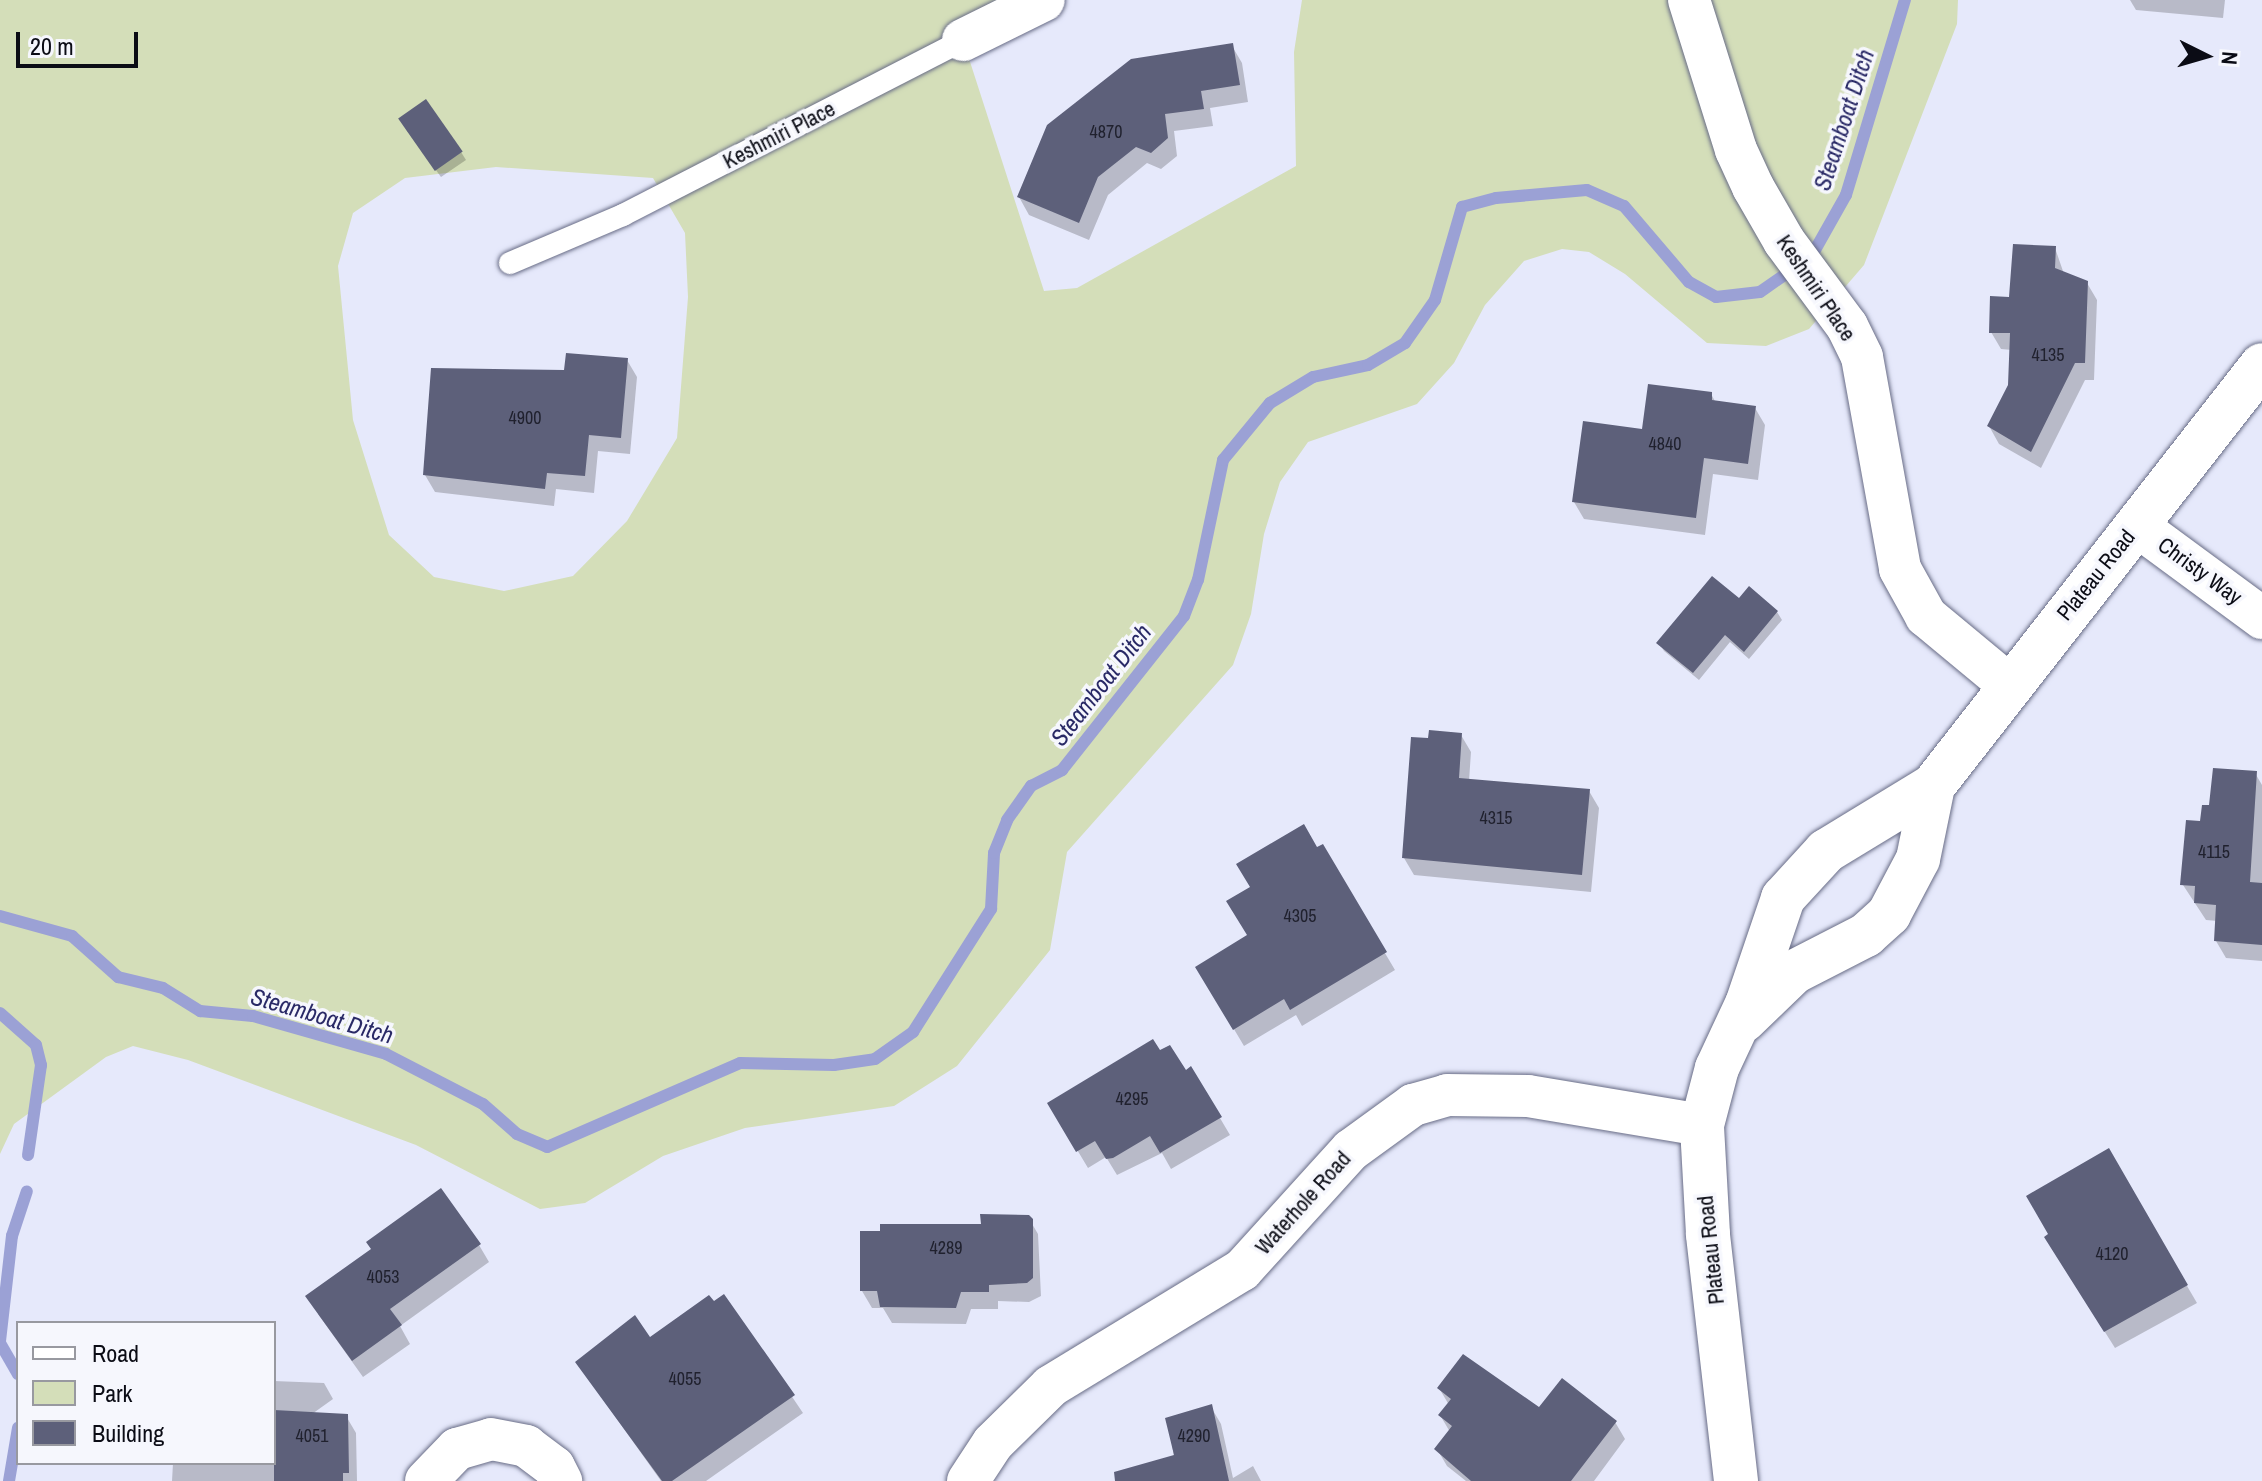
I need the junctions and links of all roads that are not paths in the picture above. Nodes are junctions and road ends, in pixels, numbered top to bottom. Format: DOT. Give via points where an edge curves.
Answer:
graph roads {
  1 [pos="1044,0"];
  2 [pos="1689,0"];
  3 [pos="963,40"];
  4 [pos="510,263"];
  5 [pos="2262,365"];
  6 [pos="2136,525"];
  7 [pos="2262,618"];
  8 [pos="2009,685"];
  9 [pos="1933,786"];
  10 [pos="1739,1026"];
  11 [pos="1702,1125"];
  12 [pos="426,1481"];
  13 [pos="561,1481"];
  14 [pos="968,1481"];
  15 [pos="1736,1481"];
  1 -- 3 [label="street, Keshmiri Place"];
  2 -- 8 [label="street, Keshmiri Place" via="1753,187 1784,241 1847,326 1862,357 1900,569 1934,624"];
  3 -- 4 [label="lane, Keshmiri Place" via="623,215"];
  5 -- 6 [label="street, Plateau Road"];
  6 -- 7 [label="street, Christy Way"];
  6 -- 8 [label="street, Plateau Road"];
  8 -- 9 [label="street, Plateau Road"];
  9 -- 10 [label="street, Plateau Road" via="1826,851 1796,881 1769,932"];
  9 -- 10 [label="street, Plateau Road" via="1918,859 1889,914 1866,935 1794,972"];
  10 -- 11 [label="street, Plateau Road" via="1717,1068"];
  11 -- 14 [label="street, Waterhole Road" via="1528,1096 1447,1095 1413,1105 1351,1150 1242,1270 1051,1386 993,1443"];
  11 -- 15 [label="street, Plateau Road" via="1708,1234"];
  12 -- 13 [label="street" via="457,1449 491,1439 526,1446 554,1467"];
}
